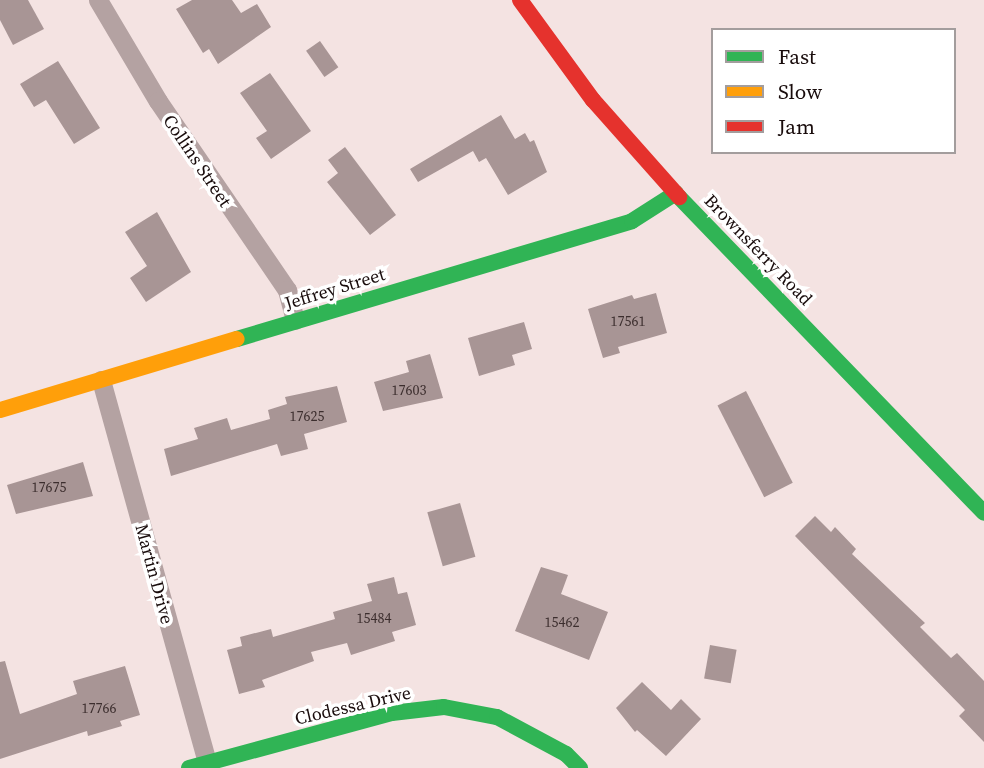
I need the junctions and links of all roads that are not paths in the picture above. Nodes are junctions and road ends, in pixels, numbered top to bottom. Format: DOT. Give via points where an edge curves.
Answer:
graph roads {
  1 [pos="98,0"];
  2 [pos="520,0"];
  3 [pos="676,193"];
  4 [pos="295,320"];
  5 [pos="101,380"];
  6 [pos="0,410"];
  7 [pos="984,513"];
  8 [pos="201,766"];
  9 [pos="580,768"];
  1 -- 4 [label="street, Collins Street" via="158,102 287,290"];
  2 -- 3 [label="street, Brownsferry Road" via="593,100"];
  3 -- 4 [label="street, Jeffrey Street" via="632,221"];
  3 -- 7 [label="street, Brownsferry Road"];
  4 -- 5 [label="street, Jeffrey Street"];
  5 -- 6 [label="street, Jeffrey Street"];
  5 -- 8 [label="street, Martin Drive"];
  8 -- 9 [label="street, Clodessa Drive" via="392,713 444,707 497,717 566,754"];
}
